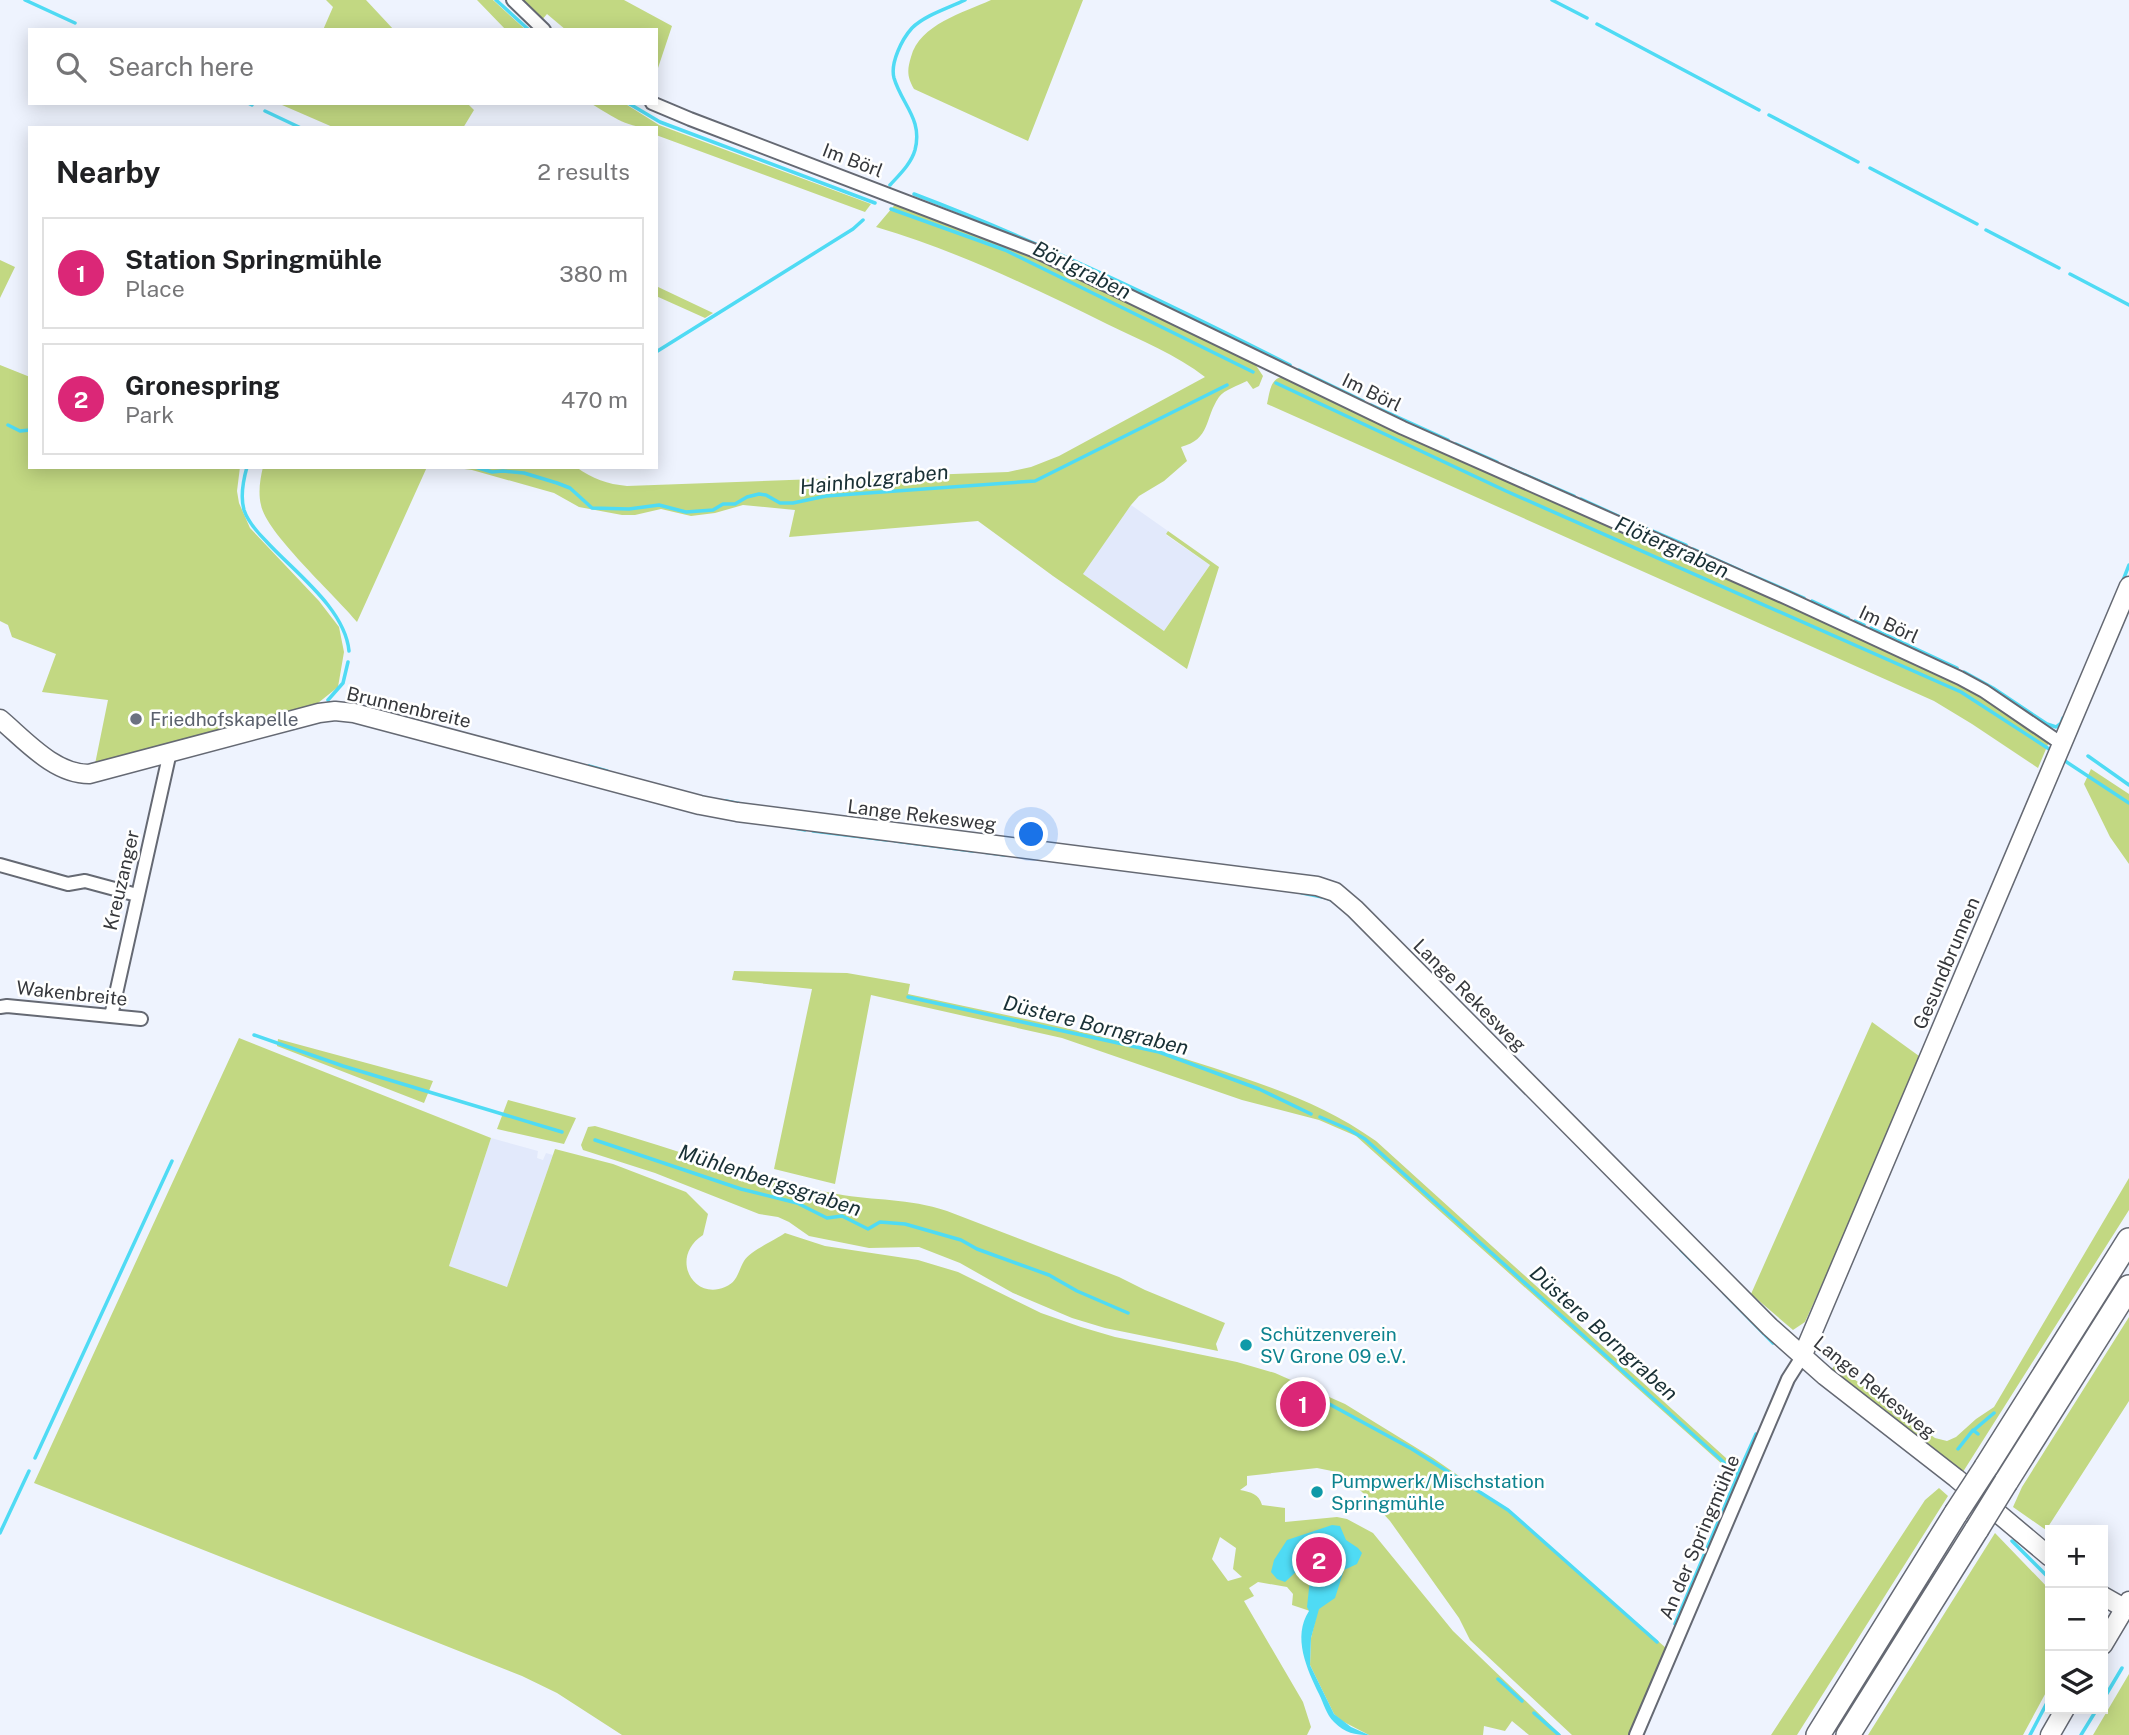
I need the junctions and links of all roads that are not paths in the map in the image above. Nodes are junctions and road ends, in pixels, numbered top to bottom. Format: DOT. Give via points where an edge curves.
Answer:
graph roads {
  1 [pos="513,0"];
  2 [pos="542,28"];
  3 [pos="656,105"];
  4 [pos="2129,586"];
  5 [pos="0,719"];
  6 [pos="2062,744"];
  7 [pos="170,752"];
  8 [pos="700,805"];
  9 [pos="0,866"];
  10 [pos="137,895"];
  11 [pos="0,1007"];
  12 [pos="111,1016"];
  13 [pos="141,1019"];
  14 [pos="2129,1240"];
  15 [pos="2129,1287"];
  16 [pos="1802,1357"];
  17 [pos="2045,1554"];
  18 [pos="2108,1598"];
  19 [pos="2127,1604"];
  20 [pos="2108,1636"];
  21 [pos="2062,1714"];
  22 [pos="1636,1735"];
  23 [pos="1818,1735"];
  24 [pos="1848,1735"];
  25 [pos="2050,1735"];
  1 -- 2 [label="street"];
  3 -- 6 [label="street, Im Börl" via="1038,253 1403,428 1960,678"];
  4 -- 6 [label="street, Gesundbrunnen"];
  5 -- 7 [label="street, Brunnenbreite" via="45,757 79,774"];
  6 -- 16 [label="street, Gesundbrunnen"];
  7 -- 8 [label="street, Brunnenbreite" via="319,713 345,712"];
  7 -- 10 [label="street, Kreuzanger"];
  8 -- 16 [label="street, Lange Rekesweg" via="1317,886 1335,892"];
  9 -- 10 [label="street" via="68,884 85,881"];
  10 -- 12 [label="street, Kreuzanger"];
  11 -- 12 [label="street, Wakenbreite"];
  12 -- 13 [label="street, Wakenbreite"];
  14 -- 23 [label="highway, bridge"];
  15 -- 24 [label="highway, bridge"];
  16 -- 17 [label="street, Lange Rekesweg"];
  16 -- 22 [label="street, An der Springmühle" via="1788,1379"];
  18 -- 19 [label="street"];
  19 -- 20 [label="street"];
  21 -- 25 [label="street"];
}
